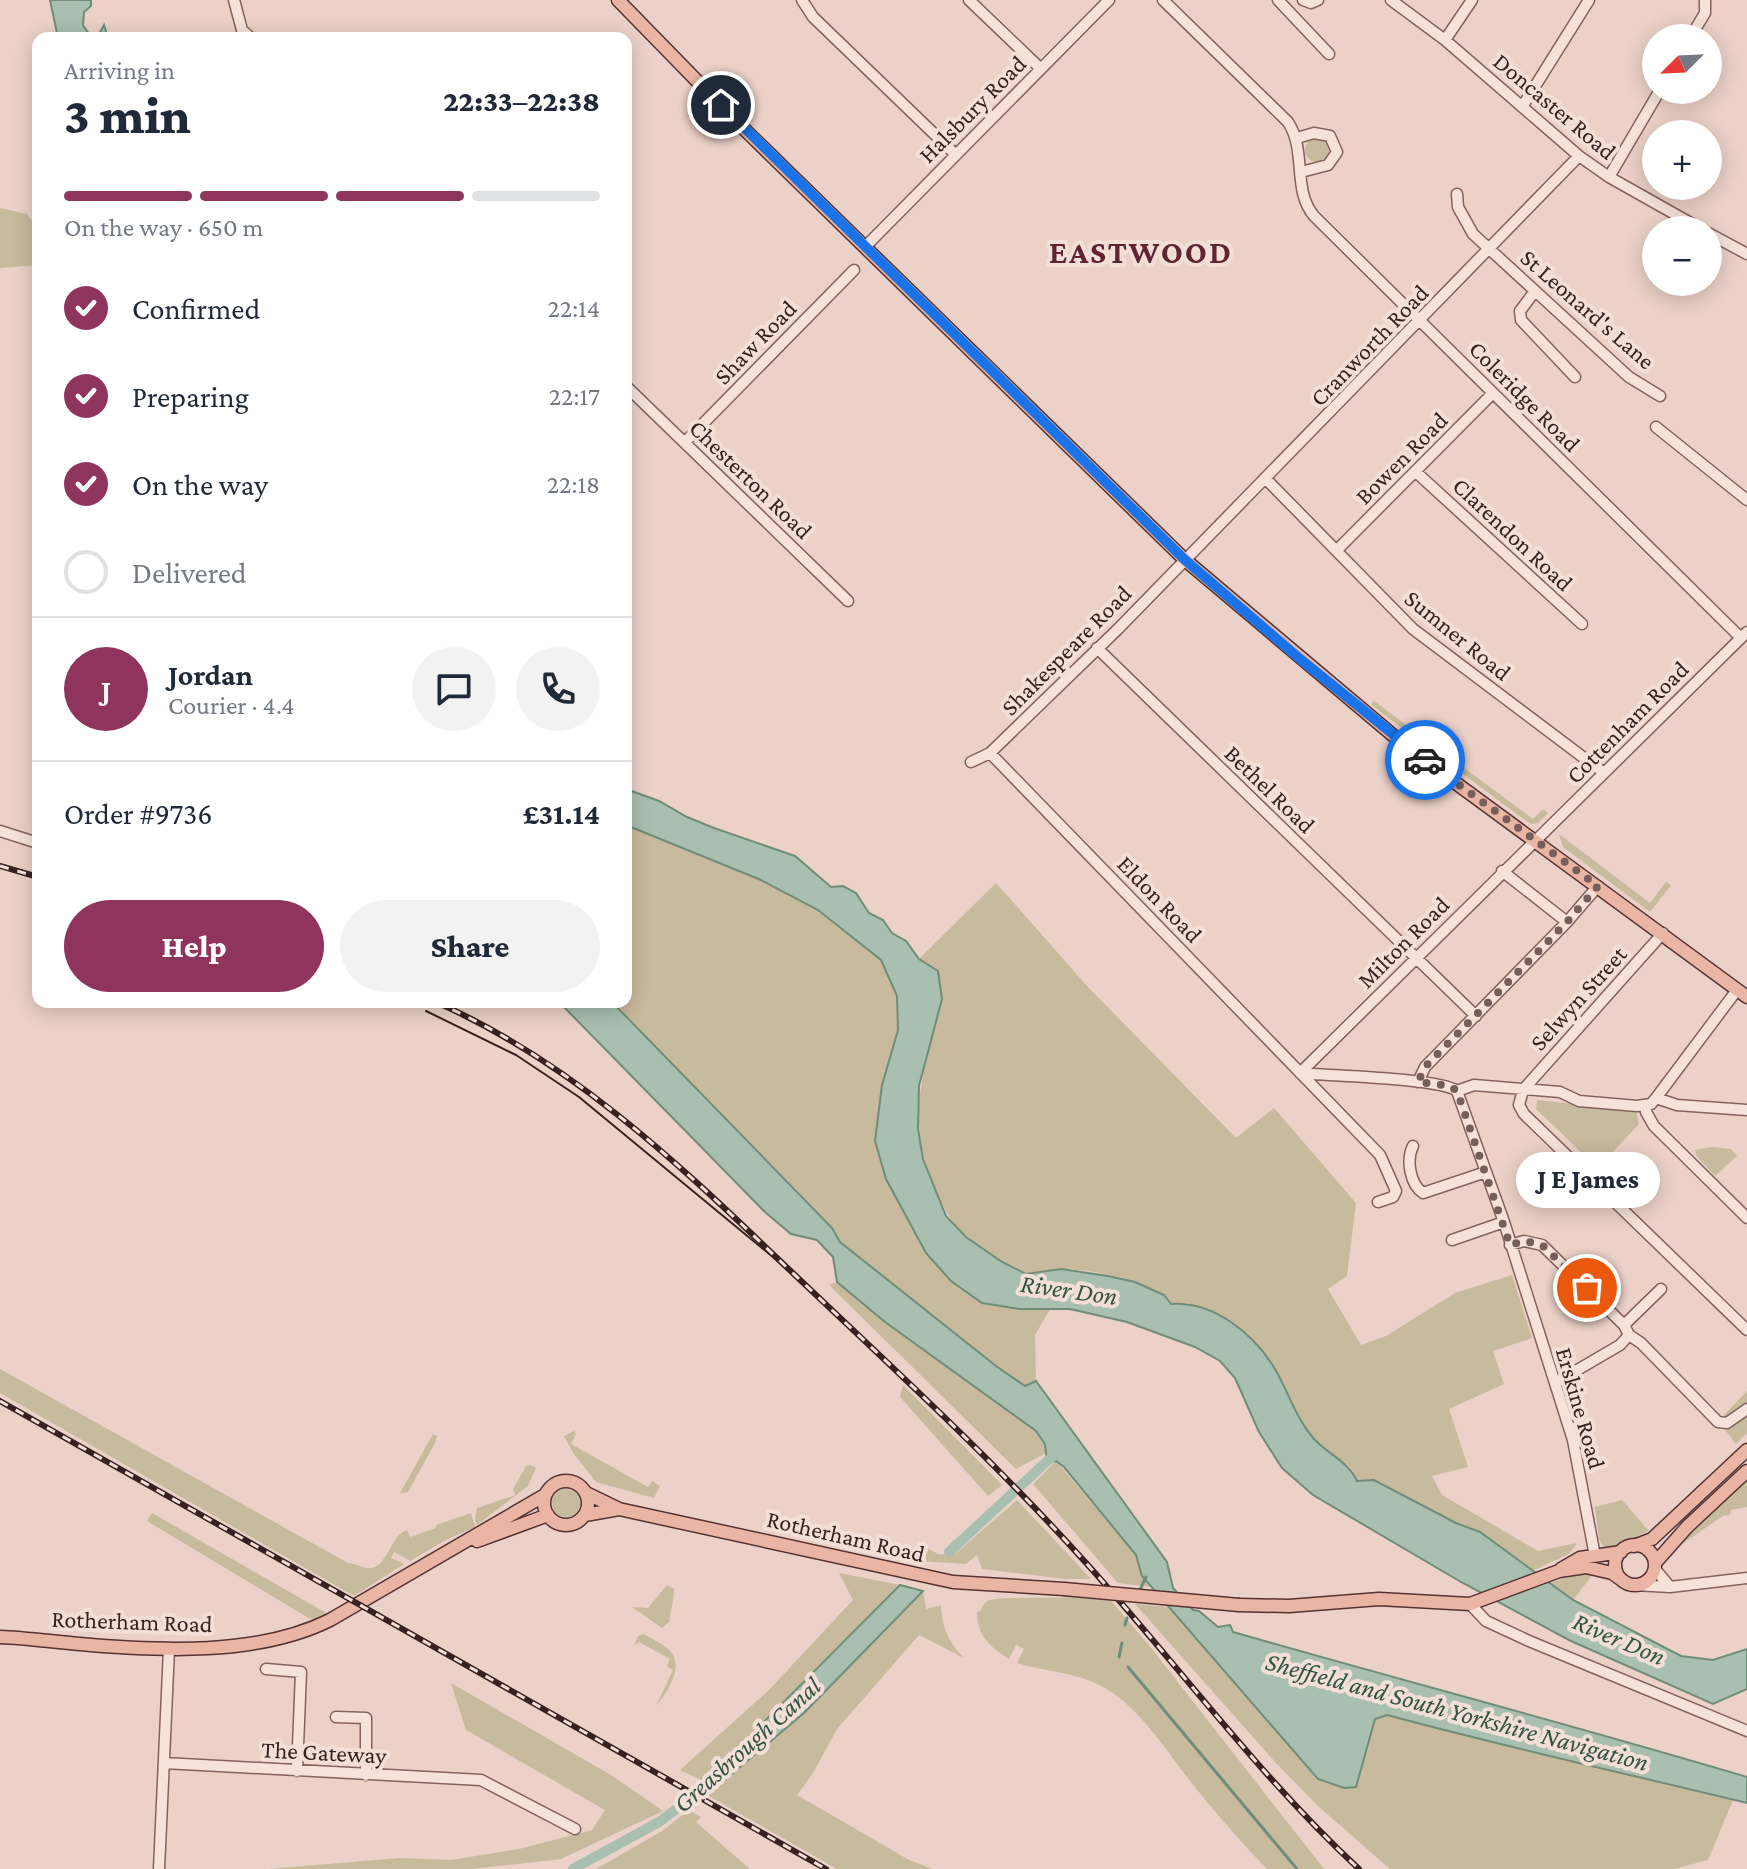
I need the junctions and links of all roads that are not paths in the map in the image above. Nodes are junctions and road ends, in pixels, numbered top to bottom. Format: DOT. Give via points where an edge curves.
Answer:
graph roads {
  1 [pos="234,0"];
  2 [pos="618,0"];
  3 [pos="802,0"];
  4 [pos="969,0"];
  5 [pos="1108,0"];
  6 [pos="1163,0"];
  7 [pos="1278,0"];
  8 [pos="1303,0"];
  9 [pos="1318,0"];
  10 [pos="1391,0"];
  11 [pos="1472,0"];
  12 [pos="1589,0"];
  13 [pos="1705,0"];
  14 [pos="1698,24"];
  15 [pos="244,32"];
  16 [pos="1445,40"];
  17 [pos="1329,54"];
  18 [pos="1040,68"];
  19 [pos="1652,104"];
  20 [pos="1522,107"];
  21 [pos="1297,138"];
  22 [pos="955,154"];
  23 [pos="1579,156"];
  24 [pos="1301,172"];
  25 [pos="1609,177"];
  26 [pos="1457,194"];
  27 [pos="1679,216"];
  28 [pos="1722,240"];
  29 [pos="865,247"];
  30 [pos="1490,249"];
  31 [pos="1747,254"];
  32 [pos="854,270"];
  33 [pos="1535,291"];
  34 [pos="1421,320"];
  35 [pos="1575,377"];
  36 [pos="632,392"];
  37 [pos="1493,393"];
  38 [pos="1660,396"];
  39 [pos="1656,427"];
  40 [pos="685,442"];
  41 [pos="1417,473"];
  42 [pos="1265,478"];
  43 [pos="1747,500"];
  44 [pos="1337,550"];
  45 [pos="1184,559"];
  46 [pos="848,601"];
  47 [pos="1582,624"];
  48 [pos="1744,635"];
  49 [pos="1097,648"];
  50 [pos="990,753"];
  51 [pos="971,762"];
  52 [pos="1604,773"];
  53 [pos="0,831"];
  54 [pos="32,841"];
  55 [pos="1534,841"];
  56 [pos="1502,871"];
  57 [pos="1598,886"];
  58 [pos="1567,922"];
  59 [pos="1663,933"];
  60 [pos="1416,957"];
  61 [pos="1742,993"];
  62 [pos="1476,1016"];
  63 [pos="1300,1073"];
  64 [pos="1418,1082"];
  65 [pos="1523,1090"];
  66 [pos="1457,1091"];
  67 [pos="1651,1102"];
  68 [pos="1747,1110"];
  69 [pos="1413,1146"];
  70 [pos="1486,1172"];
  71 [pos="1378,1202"];
  72 [pos="1747,1218"];
  73 [pos="1504,1222"];
  74 [pos="1452,1240"];
  75 [pos="1510,1245"];
  76 [pos="1661,1289"];
  77 [pos="1626,1330"];
  78 [pos="1747,1330"];
  79 [pos="1555,1383"];
  80 [pos="1743,1412"];
  81 [pos="1747,1450"];
  82 [pos="1747,1471"];
  83 [pos="586,1493"];
  84 [pos="545,1495"];
  85 [pos="619,1509"];
  86 [pos="548,1515"];
  87 [pos="585,1515"];
  88 [pos="1634,1546"];
  89 [pos="1621,1552"];
  90 [pos="1595,1556"];
  91 [pos="433,1558"];
  92 [pos="1655,1566"];
  93 [pos="1554,1573"];
  94 [pos="1747,1578"];
  95 [pos="1630,1584"];
  96 [pos="1670,1587"];
  97 [pos="1470,1604"];
  98 [pos="0,1637"];
  99 [pos="169,1649"];
  100 [pos="266,1669"];
  101 [pos="336,1717"];
  102 [pos="1747,1731"];
  103 [pos="164,1763"];
  104 [pos="297,1771"];
  105 [pos="366,1775"];
  106 [pos="575,1829"];
  107 [pos="159,1869"];
  1 -- 15 [label="street"];
  2 -- 29 [label="main road"];
  3 -- 22 [label="street" via="813,17"];
  4 -- 18 [label="street"];
  5 -- 18 [label="street, Halsbury Road"];
  6 -- 21 [label="street" via="1288,122"];
  7 -- 17 [label="street"];
  8 -- 9 [label="street"];
  10 -- 16 [label="street, Doncaster Road"];
  11 -- 16 [label="street"];
  12 -- 20 [label="street"];
  13 -- 14 [label="street"];
  16 -- 20 [label="street, Doncaster Road"];
  18 -- 22 [label="street, Halsbury Road"];
  19 -- 25 [label="street"];
  20 -- 23 [label="street, Doncaster Road"];
  21 -- 24 [label="street, Coleridge Road"];
  21 -- 24 [label="street" via="1323,134 1336,146 1328,165"];
  22 -- 29 [label="street, Halsbury Road"];
  23 -- 25 [label="street, Doncaster Road"];
  23 -- 30 [label="street, Cranworth Road"];
  24 -- 34 [label="street, Coleridge Road" via="1308,209"];
  25 -- 27 [label="street, Doncaster Road"];
  26 -- 30 [label="street, St Leonard's Lane" via="1469,229"];
  28 -- 31 [label="street, Doncaster Road"];
  29 -- 45 [label="main road"];
  30 -- 33 [label="street, St Leonard's Lane"];
  30 -- 34 [label="street, Cranworth Road"];
  32 -- 40 [label="street, Shaw Road"];
  33 -- 35 [label="street" via="1520,311 1521,320"];
  33 -- 38 [label="street, St Leonard's Lane" via="1629,377"];
  34 -- 37 [label="street, Coleridge Road"];
  34 -- 42 [label="street, Cranworth Road"];
  36 -- 40 [label="street, Chesterton Road"];
  37 -- 41 [label="street, Bowen Road"];
  37 -- 48 [label="street, Coleridge Road"];
  39 -- 43 [label="street"];
  40 -- 46 [label="street, Chesterton Road"];
  41 -- 44 [label="street, Bowen Road"];
  41 -- 47 [label="street, Clarendon Road"];
  42 -- 44 [label="street, Sumner Road"];
  42 -- 45 [label="street, Cranworth Road"];
  44 -- 52 [label="street, Sumner Road" via="1413,629"];
  45 -- 49 [label="street, Shakespeare Road"];
  45 -- 55 [label="main road" via="1408,748"];
  48 -- 52 [label="street, Cottenham Road"];
  49 -- 50 [label="street, Shakespeare Road"];
  49 -- 60 [label="street, Bethel Road"];
  50 -- 51 [label="street, Shakespeare Road"];
  50 -- 63 [label="street, Eldon Road"];
  52 -- 55 [label="street, Cottenham Road"];
  53 -- 54 [label="street"];
  55 -- 56 [label="street, Milton Road"];
  55 -- 57 [label="main road"];
  56 -- 58 [label="street"];
  56 -- 60 [label="street, Milton Road"];
  57 -- 58 [label="street"];
  57 -- 59 [label="main road"];
  58 -- 62 [label="street"];
  59 -- 61 [label="main road"];
  59 -- 65 [label="street, Selwyn Street"];
  60 -- 62 [label="street, Bethel Road"];
  60 -- 63 [label="street, Milton Road"];
  61 -- 67 [label="street"];
  62 -- 64 [label="street" via="1425,1067"];
  63 -- 64 [label="street"];
  63 -- 71 [label="street, Eldon Road" via="1384,1161 1396,1191"];
  64 -- 66 [label="street"];
  65 -- 66 [label="street" via="1474,1085"];
  65 -- 67 [label="street" via="1560,1092 1579,1101"];
  65 -- 78 [label="street" via="1518,1100 1524,1114"];
  66 -- 70 [label="street, Erskine Road"];
  67 -- 68 [label="street"];
  67 -- 72 [label="street" via="1649,1120"];
  69 -- 70 [label="street" via="1412,1177 1423,1193"];
  70 -- 73 [label="street, Erskine Road"];
  73 -- 74 [label="street"];
  73 -- 75 [label="street, Erskine Road"];
  75 -- 77 [label="street" via="1542,1245"];
  75 -- 79 [label="street, Erskine Road"];
  76 -- 77 [label="street"];
  77 -- 79 [label="street" via="1620,1345"];
  77 -- 80 [label="street" via="1718,1422 1727,1423"];
  79 -- 90 [label="street, Erskine Road" via="1576,1451"];
  81 -- 88 [label="main road" via="1652,1539"];
  82 -- 92 [label="main road" via="1687,1527"];
  83 -- 84 [label="main road, Rotherham Road" via="568,1480 553,1484"];
  83 -- 85 [label="main road, Rotherham Road"];
  83 -- 87 [label="main road"];
  84 -- 86 [label="main road"];
  84 -- 91 [label="main road, Rotherham Road"];
  85 -- 87 [label="main road, Rotherham Road"];
  85 -- 97 [label="main road, Rotherham Road, bridge" via="946,1580 1239,1605 1379,1599"];
  86 -- 87 [label="main road, Rotherham Road" via="568,1525"];
  86 -- 91 [label="main road, Rotherham Road"];
  88 -- 89 [label="main road"];
  88 -- 92 [label="main road" via="1648,1550"];
  89 -- 90 [label="main road"];
  89 -- 95 [label="main road" via="1616,1571"];
  90 -- 93 [label="main road" via="1565,1564"];
  91 -- 99 [label="main road, Rotherham Road" via="304,1632 242,1645"];
  92 -- 95 [label="main road" via="1650,1579"];
  92 -- 96 [label="street"];
  93 -- 95 [label="main road" via="1598,1568"];
  93 -- 97 [label="main road"];
  94 -- 96 [label="street"];
  95 -- 96 [label="street"];
  97 -- 102 [label="street" via="1486,1621 1529,1641"];
  98 -- 99 [label="main road, Rotherham Road"];
  99 -- 103 [label="street"];
  100 -- 104 [label="street" via="301,1672"];
  101 -- 105 [label="street" via="366,1718"];
  103 -- 104 [label="street, The Gateway"];
  103 -- 107 [label="street"];
  104 -- 105 [label="street, The Gateway"];
  105 -- 106 [label="street, The Gateway" via="481,1780"];
}
